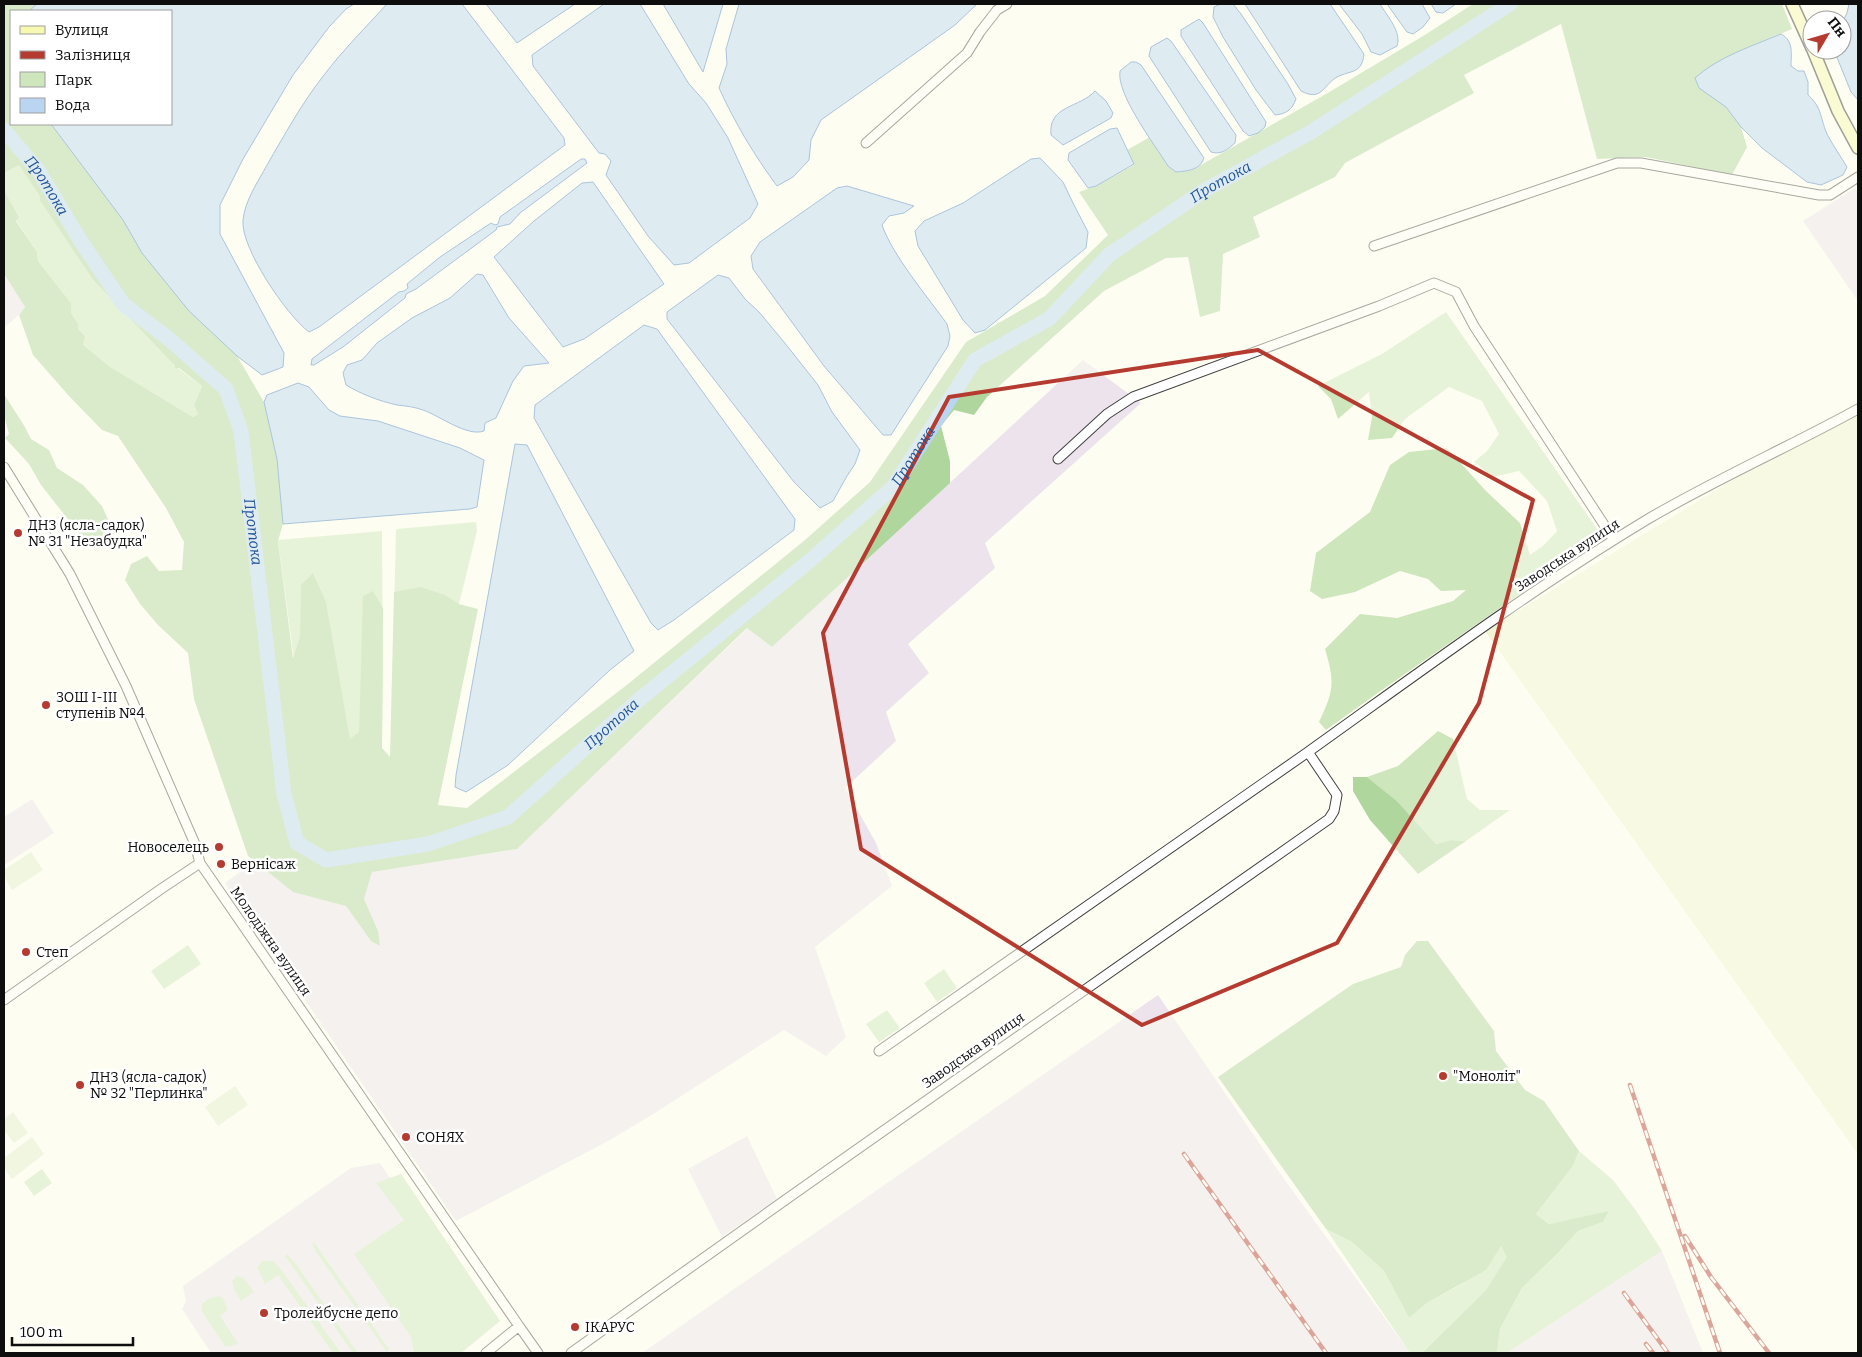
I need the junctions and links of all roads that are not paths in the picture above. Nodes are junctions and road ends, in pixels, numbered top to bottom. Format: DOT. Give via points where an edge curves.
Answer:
graph roads {
  1 [pos="1008,4"];
  2 [pos="1792,4"];
  3 [pos="1802,26"];
  4 [pos="1817,60"];
  5 [pos="866,144"];
  6 [pos="1858,148"];
  7 [pos="1858,177"];
  8 [pos="1374,246"];
  9 [pos="1858,409"];
  10 [pos="1058,459"];
  11 [pos="4,467"];
  12 [pos="1614,540"];
  13 [pos="1308,752"];
  14 [pos="200,863"];
  15 [pos="4,1000"];
  16 [pos="879,1051"];
  17 [pos="519,1326"];
  18 [pos="486,1353"];
  19 [pos="538,1353"];
  20 [pos="571,1353"];
  1 -- 5 [label="street" via="998,10 967,53"];
  2 -- 3 [label="street"];
  4 -- 6 [label="street"];
  7 -- 8 [label="street" via="1830,195 1819,195 1641,164 1617,163"];
  9 -- 12 [label="street, Заводська вулиця" via="1716,482"];
  10 -- 12 [label="street" via="1107,414 1133,397 1434,284 1456,292 1474,326"];
  11 -- 14 [label="street, Молодіжна вулиця" via="70,574 126,686 195,844"];
  12 -- 13 [label="street, Заводська вулиця" via="1512,607"];
  13 -- 16 [label="street, Заводська вулиця"];
  13 -- 20 [label="street, Заводська вулиця" via="1337,795 1329,819 964,1073"];
  14 -- 15 [label="street"];
  14 -- 17 [label="street, Молодіжна вулиця"];
  17 -- 18 [label="street"];
  17 -- 19 [label="street"];
}
